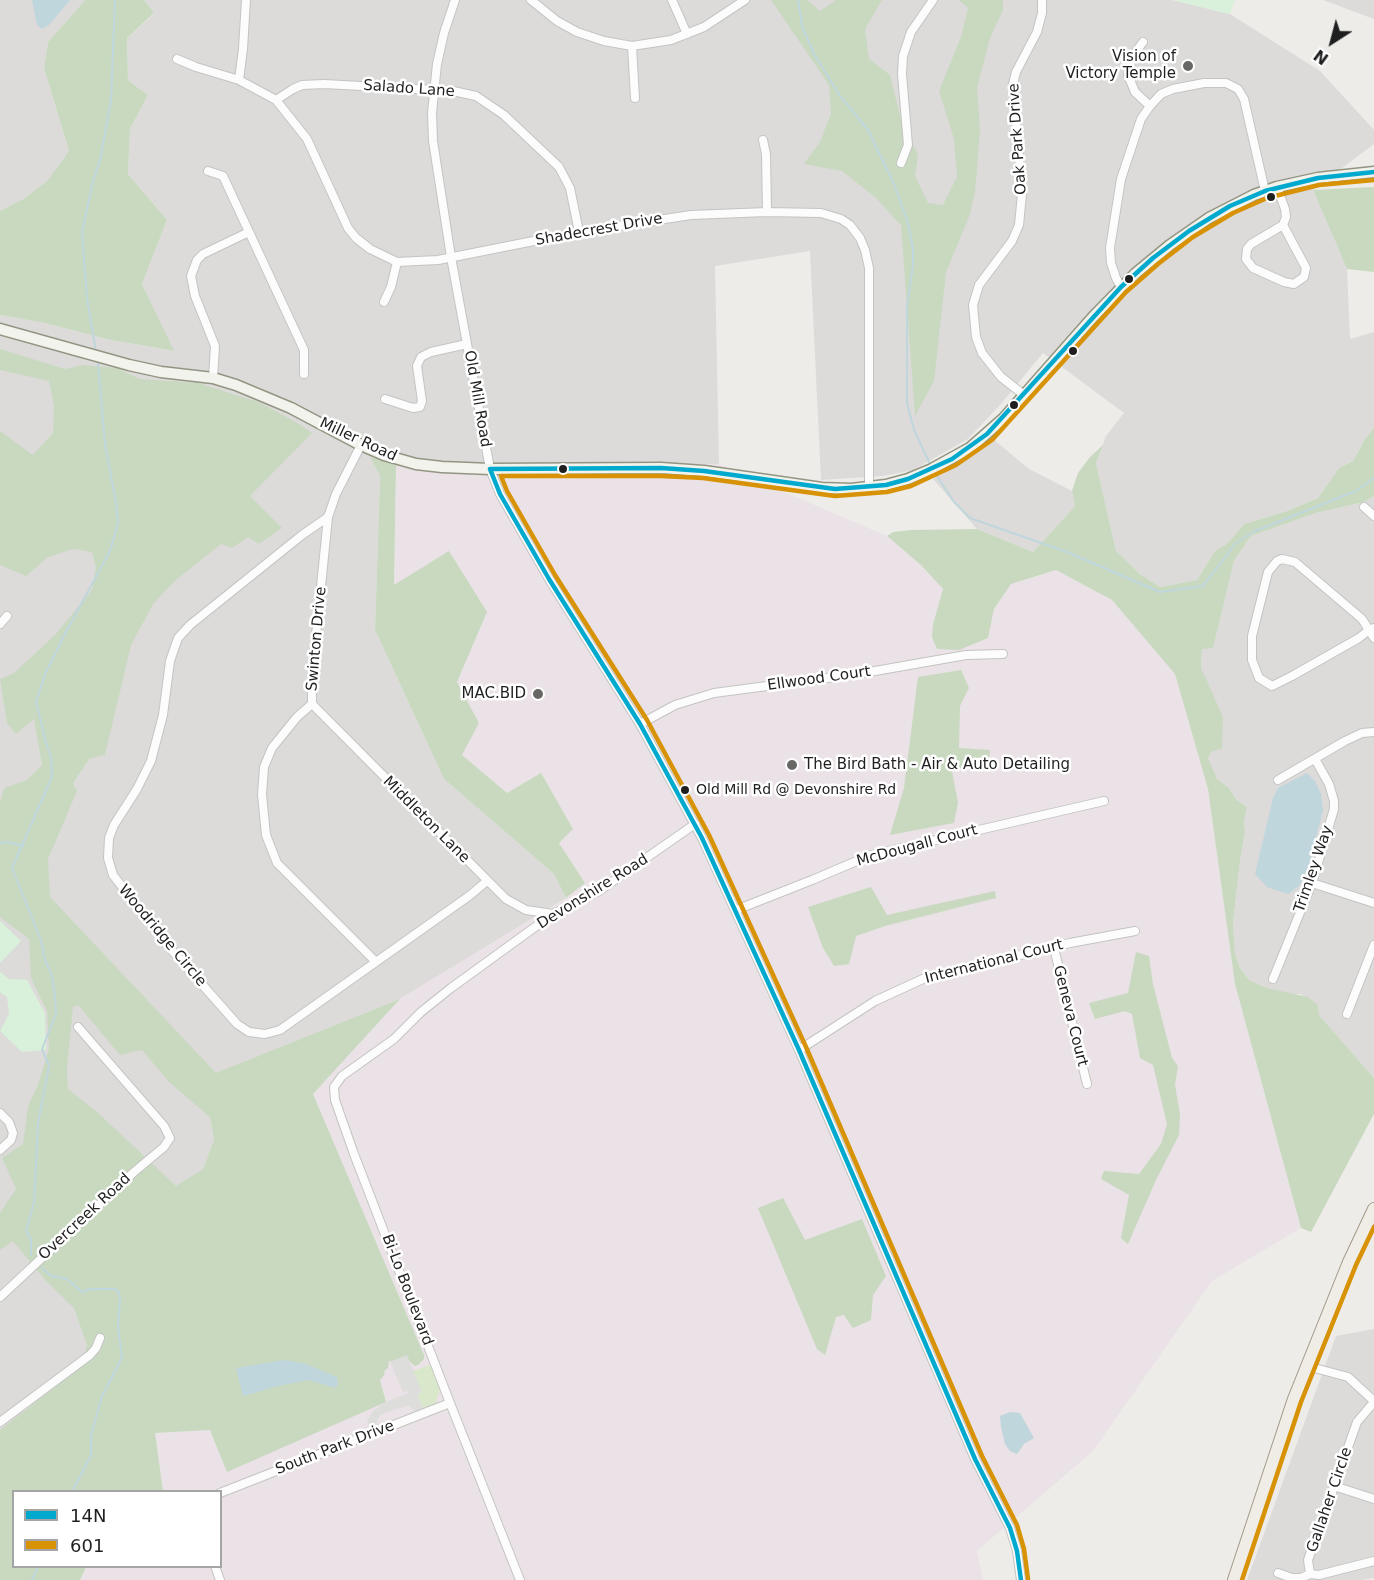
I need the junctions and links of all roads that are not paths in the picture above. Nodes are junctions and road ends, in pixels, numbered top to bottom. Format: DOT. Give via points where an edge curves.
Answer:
graph roads {
  1 [pos="246,0"];
  2 [pos="455,0"];
  3 [pos="531,0"];
  4 [pos="672,0"];
  5 [pos="745,0"];
  6 [pos="933,0"];
  7 [pos="1042,0"];
  8 [pos="687,34"];
  9 [pos="1143,42"];
  10 [pos="632,46"];
  11 [pos="177,59"];
  12 [pos="239,80"];
  13 [pos="434,90"];
  14 [pos="635,98"];
  15 [pos="276,100"];
  16 [pos="1150,106"];
  17 [pos="763,140"];
  18 [pos="901,163"];
  19 [pos="208,171"];
  20 [pos="1374,172"];
  21 [pos="1278,187"];
  22 [pos="1264,191"];
  23 [pos="767,212"];
  24 [pos="1283,225"];
  25 [pos="249,232"];
  26 [pos="579,232"];
  27 [pos="451,257"];
  28 [pos="397,262"];
  29 [pos="1121,287"];
  30 [pos="384,302"];
  31 [pos="0,329"];
  32 [pos="467,344"];
  33 [pos="304,374"];
  34 [pos="213,378"];
  35 [pos="1024,395"];
  36 [pos="385,399"];
  37 [pos="361,445"];
  38 [pos="490,469"];
  39 [pos="869,486"];
  40 [pos="1364,507"];
  41 [pos="1374,516"];
  42 [pos="328,517"];
  43 [pos="7,616"];
  44 [pos="1374,619"];
  45 [pos="0,624"];
  46 [pos="1372,629"];
  47 [pos="1374,638"];
  48 [pos="1003,654"];
  49 [pos="312,704"];
  50 [pos="640,724"];
  51 [pos="1374,732"];
  52 [pos="1315,759"];
  53 [pos="1278,780"];
  54 [pos="1104,801"];
  55 [pos="695,824"];
  56 [pos="487,881"];
  57 [pos="1312,883"];
  58 [pos="1374,903"];
  59 [pos="736,910"];
  60 [pos="553,914"];
  61 [pos="1136,931"];
  62 [pos="1374,945"];
  63 [pos="1054,948"];
  64 [pos="375,961"];
  65 [pos="1273,980"];
  66 [pos="1347,1014"];
  67 [pos="407,1026"];
  68 [pos="78,1027"];
  69 [pos="799,1050"];
  70 [pos="1087,1084"];
  71 [pos="0,1113"];
  72 [pos="0,1150"];
  73 [pos="1374,1209"];
  74 [pos="0,1297"];
  75 [pos="100,1338"];
  76 [pos="1307,1366"];
  77 [pos="1374,1402"];
  78 [pos="450,1403"];
  79 [pos="0,1422"];
  80 [pos="1334,1486"];
  81 [pos="222,1492"];
  82 [pos="1374,1499"];
  83 [pos="1374,1562"];
  84 [pos="1278,1574"];
  85 [pos="1310,1574"];
  86 [pos="520,1580"];
  87 [pos="1021,1580"];
  88 [pos="1234,1580"];
  1 -- 12 [label="street"];
  2 -- 13 [label="street, Old Mill Road" via="444,33"];
  3 -- 10 [label="street" via="576,32"];
  4 -- 8 [label="street"];
  5 -- 8 [label="street"];
  6 -- 18 [label="street" via="911,32 903,56 908,145"];
  7 -- 35 [label="street, Oak Park Drive" via="1037,32 1013,84 1022,194 1019,225 980,285 973,305 982,353 1001,377"];
  8 -- 10 [label="street"];
  9 -- 16 [label="street" via="1132,57 1128,75 1135,92"];
  10 -- 14 [label="street"];
  11 -- 12 [label="street, Shadecrest Drive"];
  12 -- 15 [label="street, Shadecrest Drive"];
  13 -- 15 [label="street, Salado Lane" via="309,84"];
  13 -- 26 [label="street, Salado Lane" via="460,92 484,100 551,159 568,183"];
  13 -- 27 [label="street, Old Mill Road" via="433,141"];
  15 -- 28 [label="street, Shadecrest Drive" via="307,139 348,228 369,249"];
  16 -- 22 [label="street" via="1173,89 1214,82 1234,87 1244,99"];
  16 -- 29 [label="street" via="1131,146 1111,232 1111,263"];
  17 -- 23 [label="street"];
  19 -- 25 [label="street" via="223,176"];
  20 -- 21 [label="street, Miller Road"];
  21 -- 22 [label="street, Miller Road"];
  21 -- 24 [label="street" via="1285,209"];
  22 -- 29 [label="street, Miller Road" via="1189,231"];
  23 -- 26 [label="street, Shadecrest Drive" via="691,215"];
  23 -- 39 [label="street, Shadecrest Drive" via="836,217 853,229 865,250 870,276"];
  24 -- 24 [label="street" via="1251,244 1246,259 1253,268 1294,284 1302,279 1306,268"];
  25 -- 33 [label="street" via="304,350"];
  25 -- 34 [label="street" via="203,254 191,276 215,346"];
  26 -- 27 [label="street, Shadecrest Drive"];
  27 -- 28 [label="street, Shadecrest Drive"];
  27 -- 32 [label="street, Old Mill Road"];
  28 -- 30 [label="street"];
  29 -- 35 [label="street, Miller Road"];
  31 -- 34 [label="street, Miller Road" via="161,372"];
  32 -- 36 [label="street" via="421,357 417,366 420,407"];
  32 -- 38 [label="street, Old Mill Road"];
  34 -- 37 [label="street, Miller Road" via="256,392"];
  35 -- 39 [label="street, Miller Road" via="987,434 952,459 908,479"];
  37 -- 38 [label="street, Miller Road" via="416,464"];
  37 -- 42 [label="street, Swinton Drive"];
  38 -- 39 [label="street, Miller Road" via="645,467 822,488"];
  38 -- 50 [label="street, Old Mill Road" via="500,494 549,579"];
  40 -- 41 [label="street"];
  42 -- 49 [label="street, Swinton Drive"];
  42 -- 64 [label="street, Woodridge Circle" via="178,638 170,661 156,744 144,777 112,830 108,858 118,883 169,947 237,1024 249,1032 265,1034 280,1030"];
  43 -- 45 [label="street"];
  44 -- 46 [label="street"];
  46 -- 46 [label="street" via="1295,562 1282,559 1268,572 1252,636 1252,660 1259,678 1272,686"];
  46 -- 47 [label="street"];
  48 -- 50 [label="street, Ellwood Court" via="966,655 847,676 714,693 675,705"];
  49 -- 56 [label="street, Middleton Lane"];
  49 -- 64 [label="street, Swinton Drive" via="280,736 267,760 262,795 266,835 283,871"];
  50 -- 55 [label="street, Old Mill Road"];
  51 -- 52 [label="street" via="1362,733"];
  52 -- 53 [label="street"];
  52 -- 57 [label="street, Trimley Way" via="1329,784 1334,809"];
  54 -- 59 [label="street, McDougall Court" via="871,855"];
  55 -- 59 [label="street, Old Mill Road"];
  55 -- 60 [label="street, Devonshire Road" via="605,886"];
  56 -- 60 [label="street, Middleton Lane" via="518,907"];
  56 -- 64 [label="street, Woodridge Circle"];
  57 -- 58 [label="street"];
  57 -- 65 [label="street, Trimley Way"];
  59 -- 69 [label="street, Old Mill Road"];
  60 -- 67 [label="street, Devonshire Road" via="430,1004"];
  61 -- 63 [label="street, International Court"];
  62 -- 66 [label="street"];
  63 -- 69 [label="street, International Court" via="909,984 855,1012"];
  63 -- 70 [label="street, Geneva Court"];
  67 -- 78 [label="street, Bi-Lo Boulevard" via="342,1076 334,1095"];
  68 -- 74 [label="street, Overcreek Road" via="164,1126 170,1138"];
  69 -- 87 [label="street, Old Mill Road" via="964,1433 1010,1528"];
  71 -- 72 [label="street" via="14,1132"];
  73 -- 76 [label="main road"];
  75 -- 79 [label="street" via="90,1354"];
  76 -- 77 [label="street" via="1348,1377"];
  76 -- 88 [label="main road"];
  77 -- 80 [label="street, Gallaher Circle" via="1358,1422"];
  78 -- 81 [label="street, South Park Drive"];
  78 -- 86 [label="street, Bi-Lo Boulevard"];
  80 -- 82 [label="street"];
  80 -- 85 [label="street, Gallaher Circle" via="1308,1560"];
  83 -- 85 [label="street, Gallaher Circle"];
  84 -- 85 [label="street" via="1301,1578"];
}
